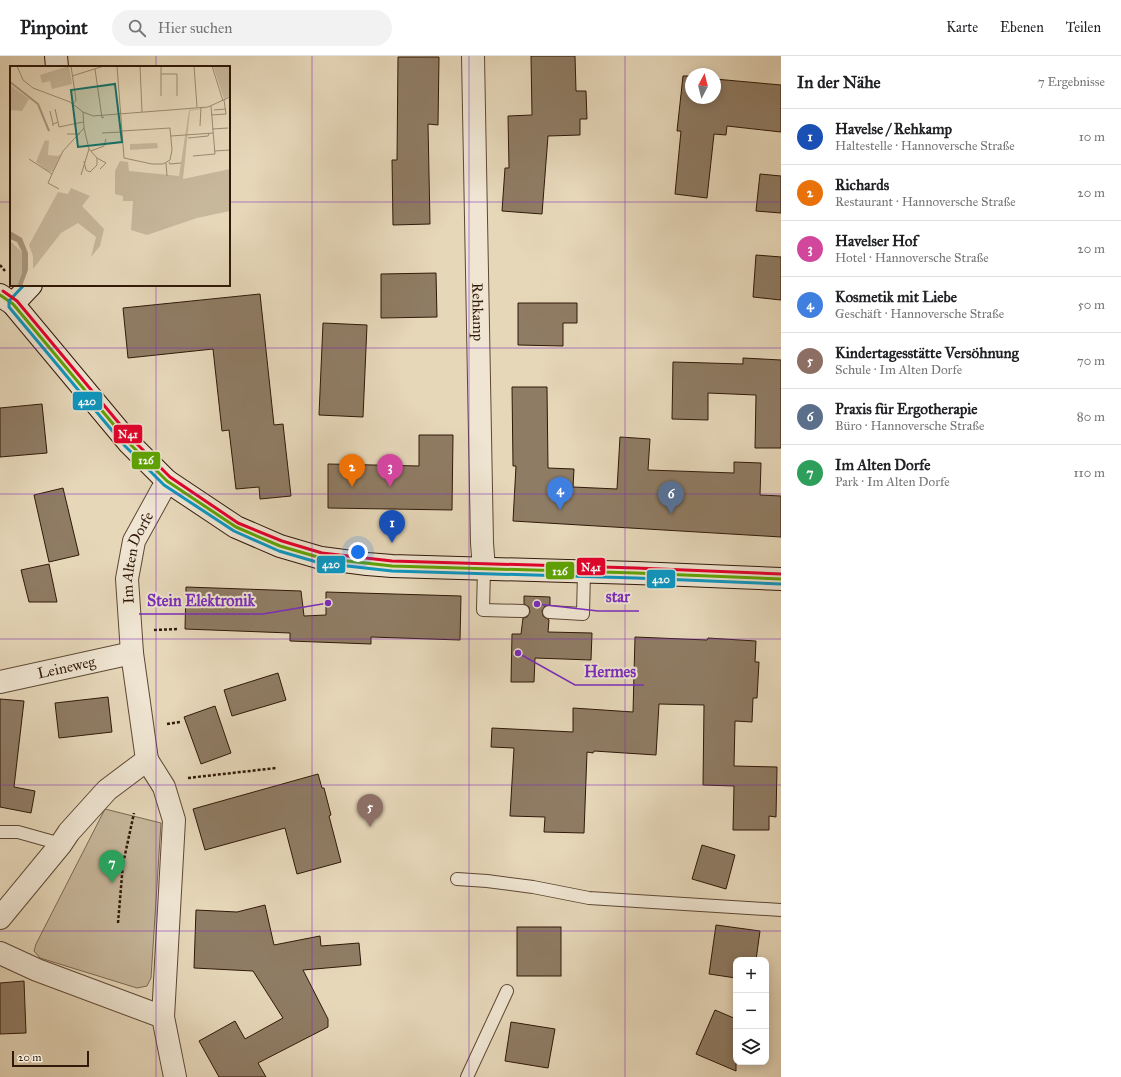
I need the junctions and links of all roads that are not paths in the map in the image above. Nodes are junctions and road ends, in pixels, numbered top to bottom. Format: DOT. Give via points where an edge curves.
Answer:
graph roads {
  1 [pos="56,56"];
  2 [pos="473,56"];
  3 [pos="57,66"];
  4 [pos="29,286"];
  5 [pos="6,300"];
  6 [pos="167,481"];
  7 [pos="484,569"];
  8 [pos="584,572"];
  9 [pos="781,579"];
  10 [pos="523,611"];
  11 [pos="549,612"];
  12 [pos="132,653"];
  13 [pos="0,682"];
  14 [pos="147,760"];
  15 [pos="0,832"];
  16 [pos="61,844"];
  17 [pos="457,879"];
  18 [pos="781,910"];
  19 [pos="0,918"];
  20 [pos="0,953"];
  21 [pos="507,991"];
  22 [pos="163,1017"];
  23 [pos="175,1077"];
  24 [pos="467,1077"];
  1 -- 3 [label="street"];
  2 -- 7 [label="street, Rehkamp"];
  4 -- 5 [label="street"];
  5 -- 6 [label="street" via="129,443"];
  6 -- 7 [label="street" via="236,527 280,546 321,558 385,566"];
  6 -- 12 [label="street, Im Alten Dorfe" via="134,541 132,550 127,579"];
  7 -- 8 [label="street"];
  7 -- 10 [label="lane" via="483,610"];
  8 -- 9 [label="street"];
  8 -- 11 [label="lane" via="582,614"];
  12 -- 13 [label="street, Leineweg"];
  12 -- 14 [label="street, Im Alten Dorfe"];
  14 -- 16 [label="street" via="107,790"];
  14 -- 22 [label="street, Im Alten Dorfe" via="164,788 174,820"];
  15 -- 16 [label="lane" via="18,832"];
  16 -- 19 [label="street"];
  17 -- 18 [label="lane" via="533,887 589,898"];
  20 -- 22 [label="street" via="37,970"];
  21 -- 24 [label="lane"];
  22 -- 23 [label="street, Im Alten Dorfe"];
}
